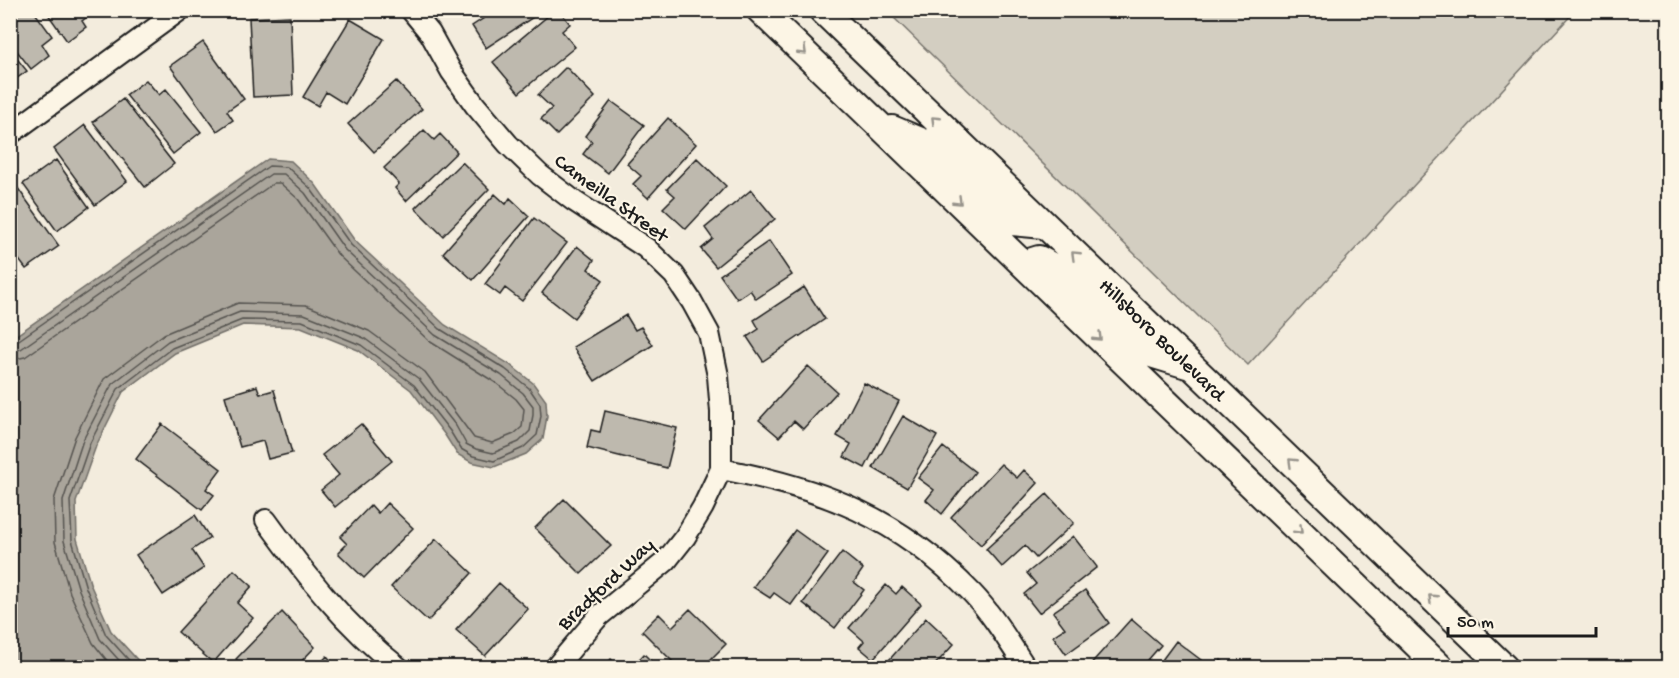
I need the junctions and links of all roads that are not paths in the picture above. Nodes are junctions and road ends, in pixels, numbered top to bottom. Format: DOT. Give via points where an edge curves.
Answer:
graph roads {
  1 [pos="180,10"];
  2 [pos="411,10"];
  3 [pos="760,10"];
  4 [pos="822,10"];
  5 [pos="878,123"];
  6 [pos="10,134"];
  7 [pos="1044,225"];
  8 [pos="1023,264"];
  9 [pos="1193,367"];
  10 [pos="722,469"];
  11 [pos="266,520"];
  12 [pos="399,668"];
  13 [pos="555,668"];
  14 [pos="1026,668"];
  15 [pos="1441,668"];
  16 [pos="1505,668"];
  1 -- 6 [label="street"];
  2 -- 10 [label="street, Cameilla Street" via="475,105 508,144 540,175 646,248 674,275 709,333 722,412"];
  3 -- 5 [label="street, Hillsboro Boulevard, one-way"];
  7 -- 4 [label="street, Hillsboro Boulevard, one-way"];
  5 -- 7 [label="street" via="930,145 1012,222"];
  5 -- 8 [label="street, Hillsboro Boulevard, one-way"];
  9 -- 7 [label="street, Hillsboro Boulevard, one-way"];
  8 -- 9 [label="street" via="1038,259 1066,274 1148,353"];
  8 -- 15 [label="street, Hillsboro Boulevard, one-way"];
  16 -- 9 [label="street, Hillsboro Boulevard, one-way"];
  10 -- 13 [label="street, Bradford Way" via="685,537 666,561 600,616"];
  10 -- 14 [label="street" via="767,477 822,494 901,534 939,562 973,595"];
  11 -- 12 [label="street" via="341,617"];
}
